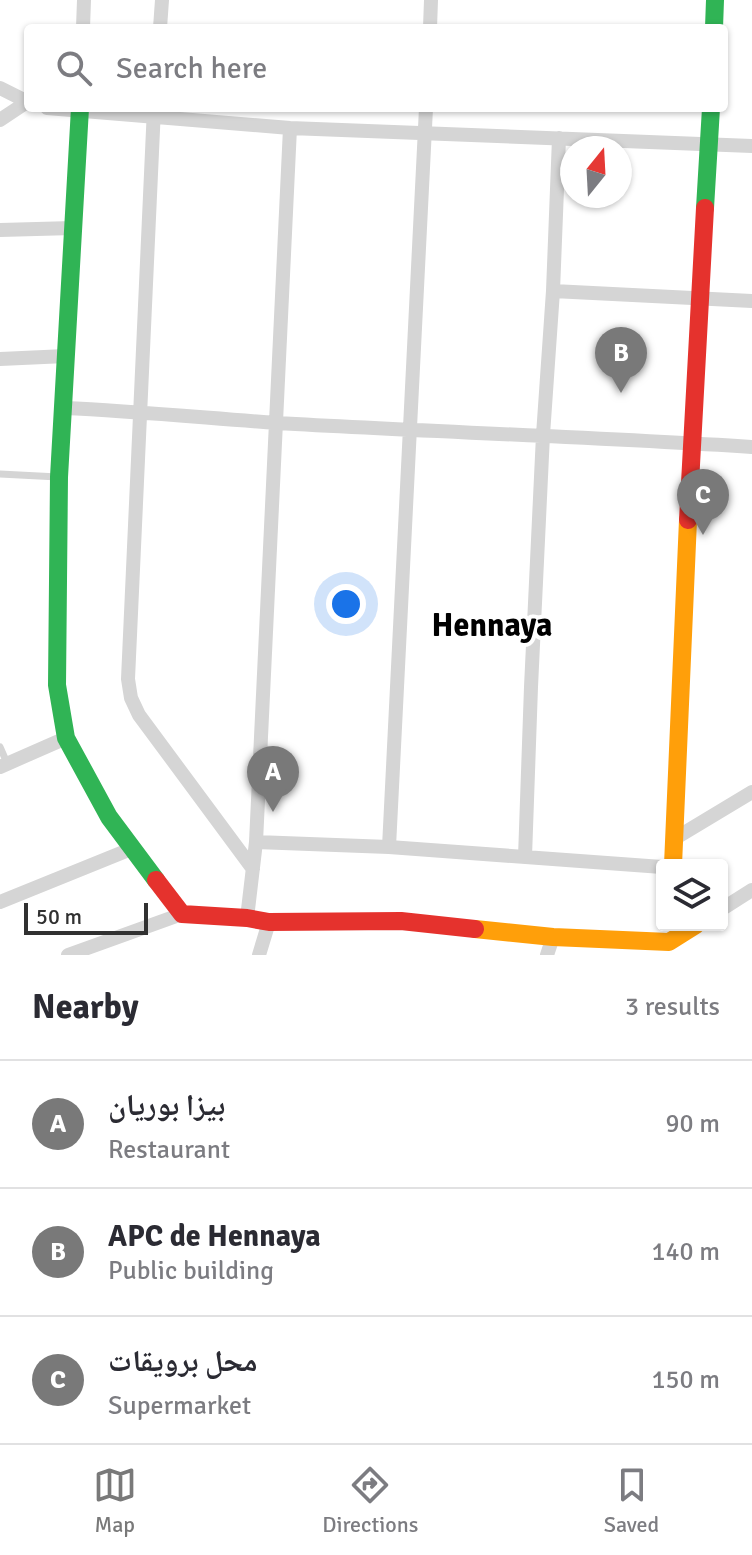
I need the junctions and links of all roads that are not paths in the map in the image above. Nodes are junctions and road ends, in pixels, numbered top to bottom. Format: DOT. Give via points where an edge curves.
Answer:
graph roads {
  1 [pos="84,0"];
  2 [pos="162,0"];
  3 [pos="431,0"];
  4 [pos="715,0"];
  5 [pos="83,24"];
  6 [pos="160,24"];
  7 [pos="430,24"];
  8 [pos="714,24"];
  9 [pos="0,88"];
  10 [pos="24,100"];
  11 [pos="24,105"];
  12 [pos="80,112"];
  13 [pos="154,112"];
  14 [pos="426,112"];
  15 [pos="711,112"];
  16 [pos="0,120"];
  17 [pos="290,128"];
  18 [pos="424,133"];
  19 [pos="559,138"];
  20 [pos="709,144"];
  21 [pos="752,146"];
  22 [pos="73,228"];
  23 [pos="0,230"];
  24 [pos="553,291"];
  25 [pos="701,299"];
  26 [pos="752,301"];
  27 [pos="66,356"];
  28 [pos="0,359"];
  29 [pos="64,408"];
  30 [pos="139,411"];
  31 [pos="275,422"];
  32 [pos="410,428"];
  33 [pos="543,435"];
  34 [pos="691,443"];
  35 [pos="752,447"];
  36 [pos="0,474"];
  37 [pos="59,477"];
  38 [pos="66,738"];
  39 [pos="0,747"];
  40 [pos="4,765"];
  41 [pos="752,792"];
  42 [pos="674,839"];
  43 [pos="256,842"];
  44 [pos="389,847"];
  45 [pos="131,849"];
  46 [pos="525,857"];
  47 [pos="673,859"];
  48 [pos="656,867"];
  49 [pos="253,869"];
  50 [pos="752,890"];
  51 [pos="0,902"];
  52 [pos="728,905"];
  53 [pos="182,914"];
  54 [pos="247,918"];
  55 [pos="269,922"];
  56 [pos="669,941"];
  57 [pos="550,946"];
  58 [pos="72,954"];
  59 [pos="259,955"];
  1 -- 5 [label="street"];
  2 -- 6 [label="street"];
  3 -- 7 [label="street"];
  4 -- 8 [label="street"];
  9 -- 10 [label="street"];
  11 -- 16 [label="street"];
  12 -- 22 [label="street"];
  13 -- 17 [label="street"];
  13 -- 30 [label="street"];
  14 -- 18 [label="street"];
  15 -- 20 [label="street"];
  17 -- 18 [label="street"];
  17 -- 31 [label="street"];
  18 -- 19 [label="street"];
  18 -- 32 [label="street"];
  19 -- 20 [label="street"];
  19 -- 24 [label="street"];
  20 -- 21 [label="street"];
  20 -- 25 [label="street"];
  22 -- 23 [label="street"];
  22 -- 27 [label="street"];
  24 -- 25 [label="street"];
  24 -- 33 [label="street"];
  25 -- 26 [label="street"];
  25 -- 34 [label="street"];
  27 -- 28 [label="street"];
  27 -- 29 [label="street"];
  29 -- 30 [label="street"];
  29 -- 37 [label="street"];
  30 -- 31 [label="street"];
  30 -- 49 [label="street" via="131,698"];
  31 -- 32 [label="street"];
  31 -- 43 [label="street"];
  32 -- 33 [label="street"];
  32 -- 44 [label="street"];
  33 -- 34 [label="street"];
  33 -- 46 [label="street"];
  34 -- 35 [label="street"];
  34 -- 42 [label="street"];
  36 -- 37 [label="lane"];
  37 -- 38 [label="street" via="57,685"];
  38 -- 40 [label="street"];
  38 -- 45 [label="street"];
  39 -- 40 [label="lane"];
  41 -- 42 [label="street"];
  42 -- 47 [label="street"];
  43 -- 44 [label="street"];
  43 -- 49 [label="street"];
  44 -- 46 [label="street"];
  45 -- 51 [label="street"];
  45 -- 53 [label="street"];
  46 -- 48 [label="street"];
  49 -- 54 [label="street"];
  50 -- 52 [label="street"];
  53 -- 54 [label="street"];
  53 -- 58 [label="street"];
  54 -- 55 [label="street"];
  55 -- 57 [label="street" via="401,921"];
  55 -- 59 [label="street"];
  56 -- 57 [label="street"];
}
